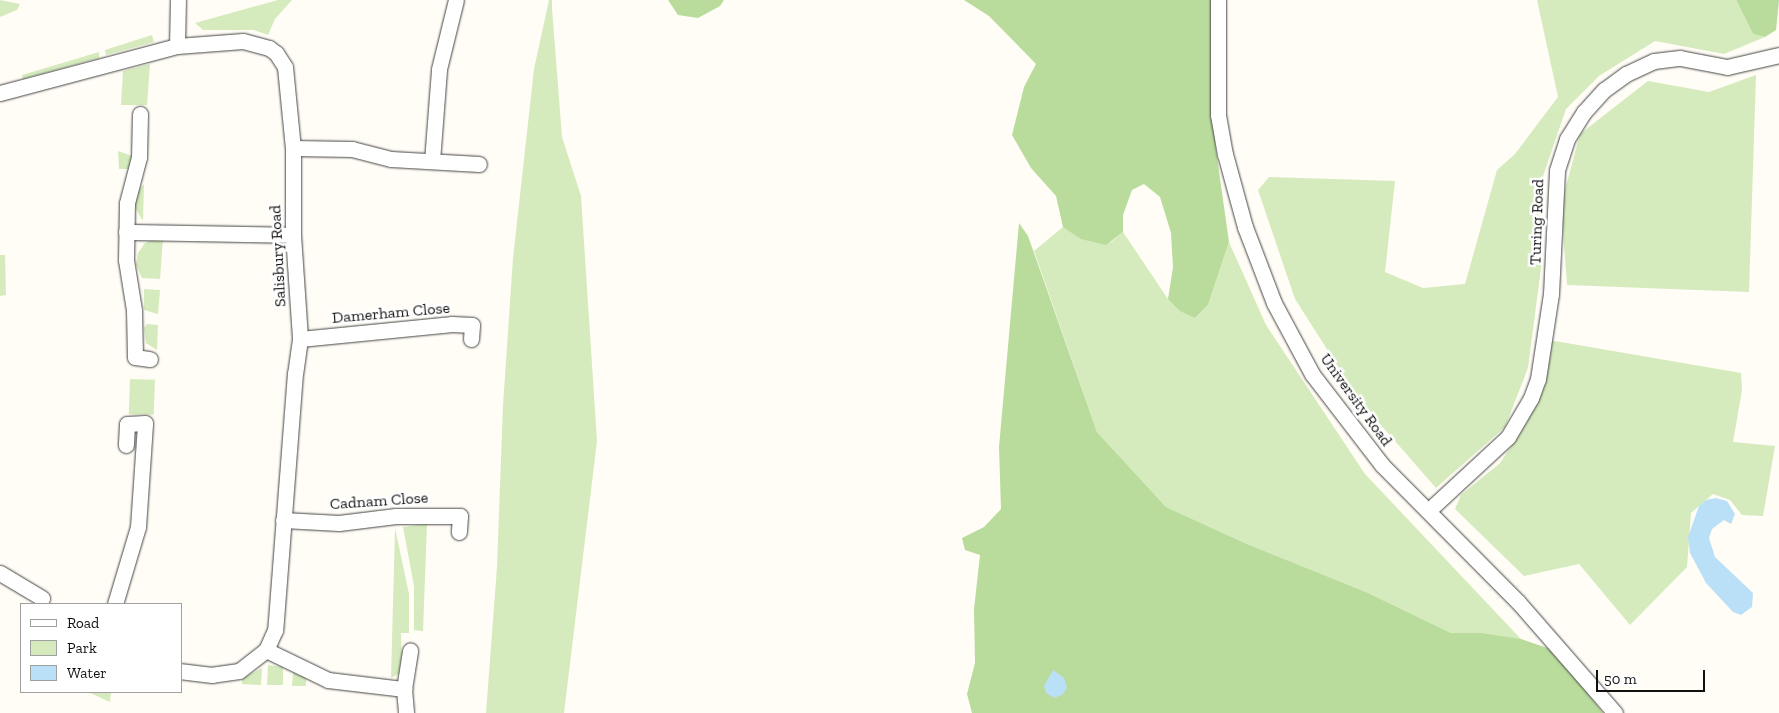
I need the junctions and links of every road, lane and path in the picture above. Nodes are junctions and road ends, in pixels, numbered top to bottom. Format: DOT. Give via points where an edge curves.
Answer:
graph roads {
  1 [pos="178,0"];
  2 [pos="456,0"];
  3 [pos="1218,0"];
  4 [pos="177,46"];
  5 [pos="1779,55"];
  6 [pos="0,94"];
  7 [pos="140,114"];
  8 [pos="293,148"];
  9 [pos="432,161"];
  10 [pos="479,164"];
  11 [pos="126,232"];
  12 [pos="293,235"];
  13 [pos="300,339"];
  14 [pos="471,339"];
  15 [pos="150,359"];
  16 [pos="126,445"];
  17 [pos="1428,512"];
  18 [pos="283,520"];
  19 [pos="459,532"];
  20 [pos="0,573"];
  21 [pos="49,601"];
  22 [pos="115,603"];
  23 [pos="266,650"];
  24 [pos="410,650"];
  25 [pos="182,671"];
  26 [pos="404,688"];
  27 [pos="406,713"];
  28 [pos="1615,713"];
  1 -- 4 [label="street"];
  2 -- 9 [label="street" via="439,69"];
  3 -- 17 [label="street, University Road" via="1218,114 1225,154 1245,228 1274,303 1312,374 1340,414 1382,466"];
  4 -- 6 [label="street, Salisbury Road"];
  4 -- 8 [label="street, Salisbury Road" via="243,41 276,53 288,76"];
  5 -- 17 [label="street, Turing Road" via="1727,67 1680,58 1654,62 1617,80 1584,112 1567,139 1556,170 1551,294 1538,380 1531,398 1508,437"];
  7 -- 11 [label="street" via="139,157 127,203"];
  8 -- 9 [label="street" via="352,149 391,159"];
  8 -- 12 [label="street, Salisbury Road"];
  9 -- 10 [label="street"];
  11 -- 12 [label="street"];
  11 -- 15 [label="street" via="135,357"];
  12 -- 13 [label="street, Salisbury Road"];
  13 -- 14 [label="street, Damerham Close" via="452,324 472,325"];
  13 -- 18 [label="street, Salisbury Road"];
  16 -- 22 [label="street" via="127,424 144,423 138,528"];
  17 -- 28 [label="street, University Road" via="1519,603"];
  18 -- 19 [label="street, Cadnam Close" via="339,523 396,516 460,516"];
  18 -- 23 [label="street, Salisbury Road" via="275,630"];
  20 -- 21 [label="street" via="19,577"];
  23 -- 25 [label="street, Salisbury Road" via="253,663 225,675"];
  23 -- 26 [label="street" via="328,680"];
  24 -- 26 [label="street"];
  26 -- 27 [label="street"];
}
